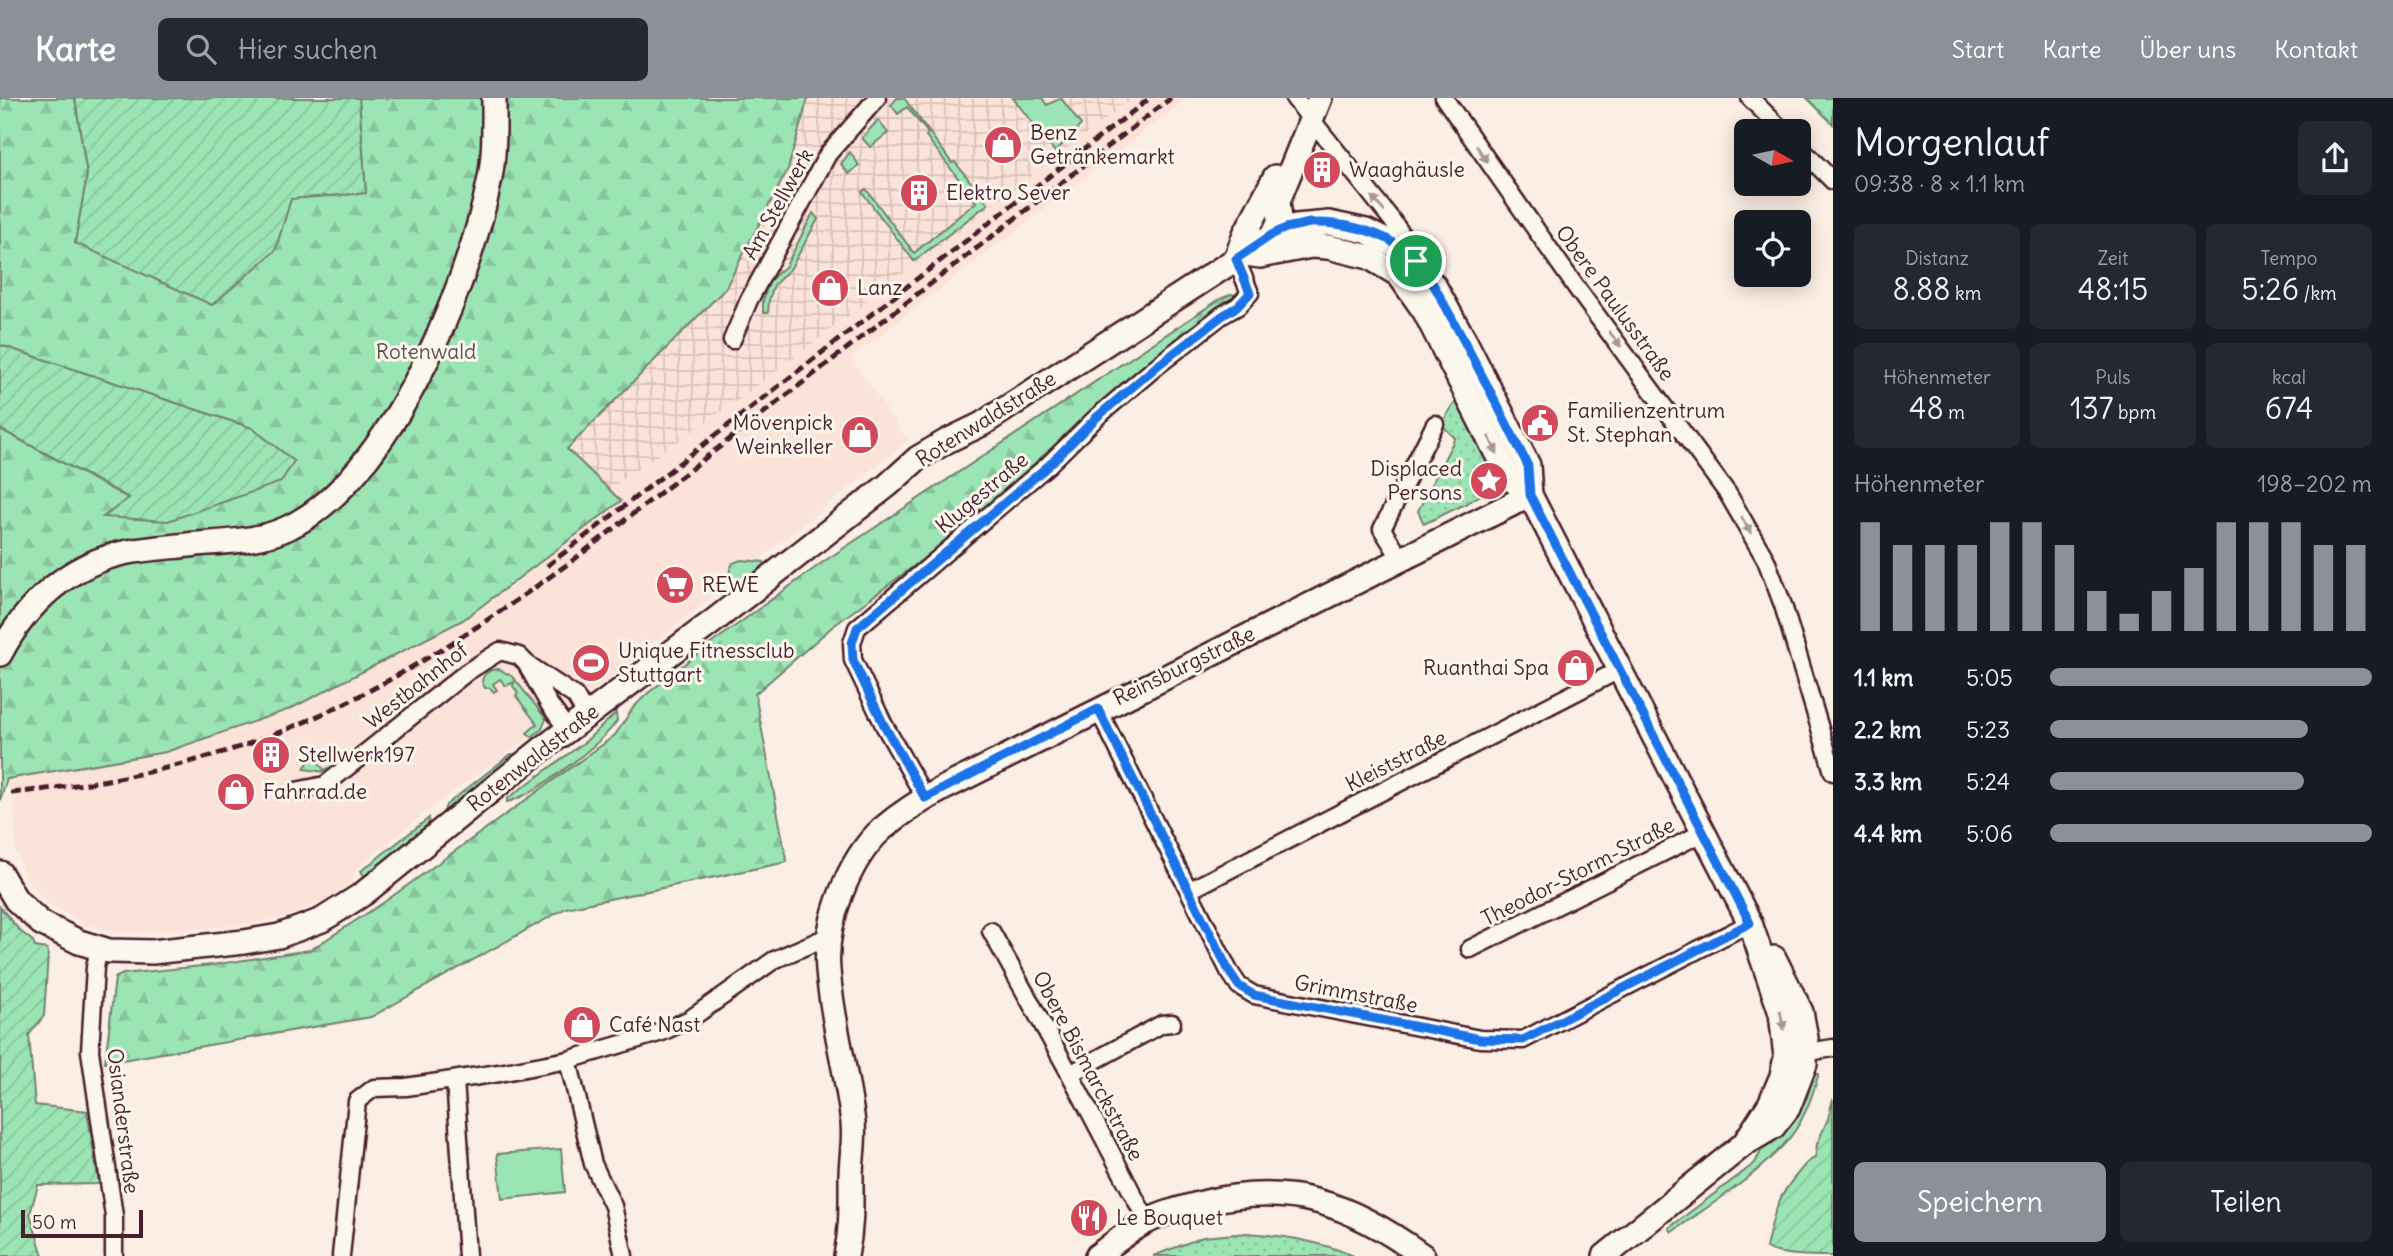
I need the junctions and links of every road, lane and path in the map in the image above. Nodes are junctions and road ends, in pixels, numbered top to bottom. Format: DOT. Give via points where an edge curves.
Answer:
graph roads {
  1 [pos="494,98"];
  2 [pos="877,98"];
  3 [pos="1294,98"];
  4 [pos="1320,98"];
  5 [pos="1444,98"];
  6 [pos="1750,98"];
  7 [pos="1771,119"];
  8 [pos="1311,120"];
  9 [pos="1295,158"];
  10 [pos="1811,159"];
  11 [pos="1833,181"];
  12 [pos="1280,228"];
  13 [pos="1311,246"];
  14 [pos="1406,251"];
  15 [pos="1241,257"];
  16 [pos="732,340"];
  17 [pos="1465,341"];
  18 [pos="1445,354"];
  19 [pos="1435,424"];
  20 [pos="1530,495"];
  21 [pos="1401,559"];
  22 [pos="0,654"];
  23 [pos="527,664"];
  24 [pos="1620,669"];
  25 [pos="1098,709"];
  26 [pos="586,715"];
  27 [pos="567,729"];
  28 [pos="1833,772"];
  29 [pos="296,791"];
  30 [pos="925,798"];
  31 [pos="1704,832"];
  32 [pos="0,873"];
  33 [pos="1190,890"];
  34 [pos="1753,930"];
  35 [pos="991,931"];
  36 [pos="829,936"];
  37 [pos="99,949"];
  38 [pos="1471,949"];
  39 [pos="1172,1023"];
  40 [pos="1833,1048"];
  41 [pos="1796,1055"];
  42 [pos="568,1060"];
  43 [pos="1070,1074"];
  44 [pos="455,1080"];
  45 [pos="1147,1221"];
  46 [pos="114,1256"];
  47 [pos="341,1256"];
  48 [pos="467,1256"];
  49 [pos="624,1256"];
  50 [pos="846,1256"];
  51 [pos="1097,1256"];
  52 [pos="1423,1256"];
  53 [pos="1605,1256"];
  1 -- 22 [label="main road" via="490,179 470,258 433,347 363,466 324,506 275,533 127,552 86,566 40,598 13,629"];
  2 -- 16 [label="street, Am Stellwerk" via="828,154"];
  3 -- 8 [label="street, Rotenwaldstraße"];
  4 -- 8 [label="main road"];
  5 -- 28 [label="street, Obere Paulusstraße, one-way" via="1749,529 1783,605"];
  6 -- 7 [label="street"];
  8 -- 9 [label="main road"];
  14 -- 8 [label="street, Rotenwaldstraße, one-way" via="1391,219"];
  9 -- 12 [label="main road" via="1278,201"];
  9 -- 15 [label="main road" via="1275,178 1245,234"];
  10 -- 11 [label="street"];
  12 -- 13 [label="main road"];
  12 -- 14 [label="main road, Rotenwaldstraße" via="1310,223 1349,226"];
  12 -- 15 [label="main road, Rotenwaldstraße"];
  13 -- 15 [label="main road, Rotenwaldstraße"];
  13 -- 18 [label="main road, Rotenwaldstraße" via="1359,254 1399,275 1425,312"];
  14 -- 17 [label="main road, Rotenwaldstraße" via="1435,287"];
  15 -- 26 [label="main road, Rotenwaldstraße" via="982,424 918,458 769,578"];
  15 -- 30 [label="street, Klugestraße" via="1250,293 1238,306 1097,417 1048,466 857,628 853,660"];
  17 -- 18 [label="main road" via="1462,353"];
  17 -- 20 [label="main road, Rotenwaldstraße" via="1528,466"];
  18 -- 20 [label="main road, Rotenwaldstraße, one-way" via="1508,476"];
  19 -- 21 [label="street" via="1382,529"];
  20 -- 21 [label="main road, Reinsburgstraße"];
  20 -- 24 [label="main road, Rotenwaldstraße"];
  21 -- 25 [label="main road, Reinsburgstraße"];
  23 -- 26 [label="street, Westbahnhof" via="575,696"];
  23 -- 27 [label="street"];
  23 -- 29 [label="street, Westbahnhof" via="519,656 493,653 325,785"];
  24 -- 31 [label="main road, Rotenwaldstraße"];
  24 -- 33 [label="street, Kleiststraße"];
  25 -- 30 [label="main road, Reinsburgstraße"];
  25 -- 33 [label="street, Grimmstraße"];
  26 -- 27 [label="main road, Rotenwaldstraße"];
  27 -- 37 [label="main road, Rotenwaldstraße" via="363,894 322,920 279,936 210,947 136,952"];
  30 -- 36 [label="main road, Reinsburgstraße" via="880,831 860,858 839,897"];
  31 -- 34 [label="main road, Rotenwaldstraße"];
  31 -- 38 [label="street, Theodor-Storm-Straße"];
  32 -- 37 [label="main road, Rotenwaldstraße" via="16,900 40,923"];
  33 -- 34 [label="street, Grimmstraße" via="1229,971 1239,986 1254,995 1480,1039 1523,1040"];
  34 -- 41 [label="main road, Rotenwaldstraße"];
  35 -- 43 [label="street, Obere Bismarckstraße"];
  36 -- 42 [label="street" via="766,965 681,1024"];
  36 -- 50 [label="main road, Reinsburgstraße" via="828,969 853,1126 853,1206"];
  37 -- 46 [label="street, Osianderstraße" via="90,1051 114,1216"];
  39 -- 43 [label="street" via="1161,1024"];
  40 -- 41 [label="street"];
  41 -- 53 [label="main road, Rotenwaldstraße" via="1744,1144"];
  42 -- 44 [label="street"];
  42 -- 49 [label="street" via="593,1164 612,1206"];
  43 -- 45 [label="street, Obere Bismarckstraße"];
  44 -- 47 [label="street" via="374,1088 357,1101"];
  44 -- 48 [label="street"];
  45 -- 51 [label="main road"];
  45 -- 52 [label="main road" via="1222,1198 1301,1197 1346,1210"];
}
